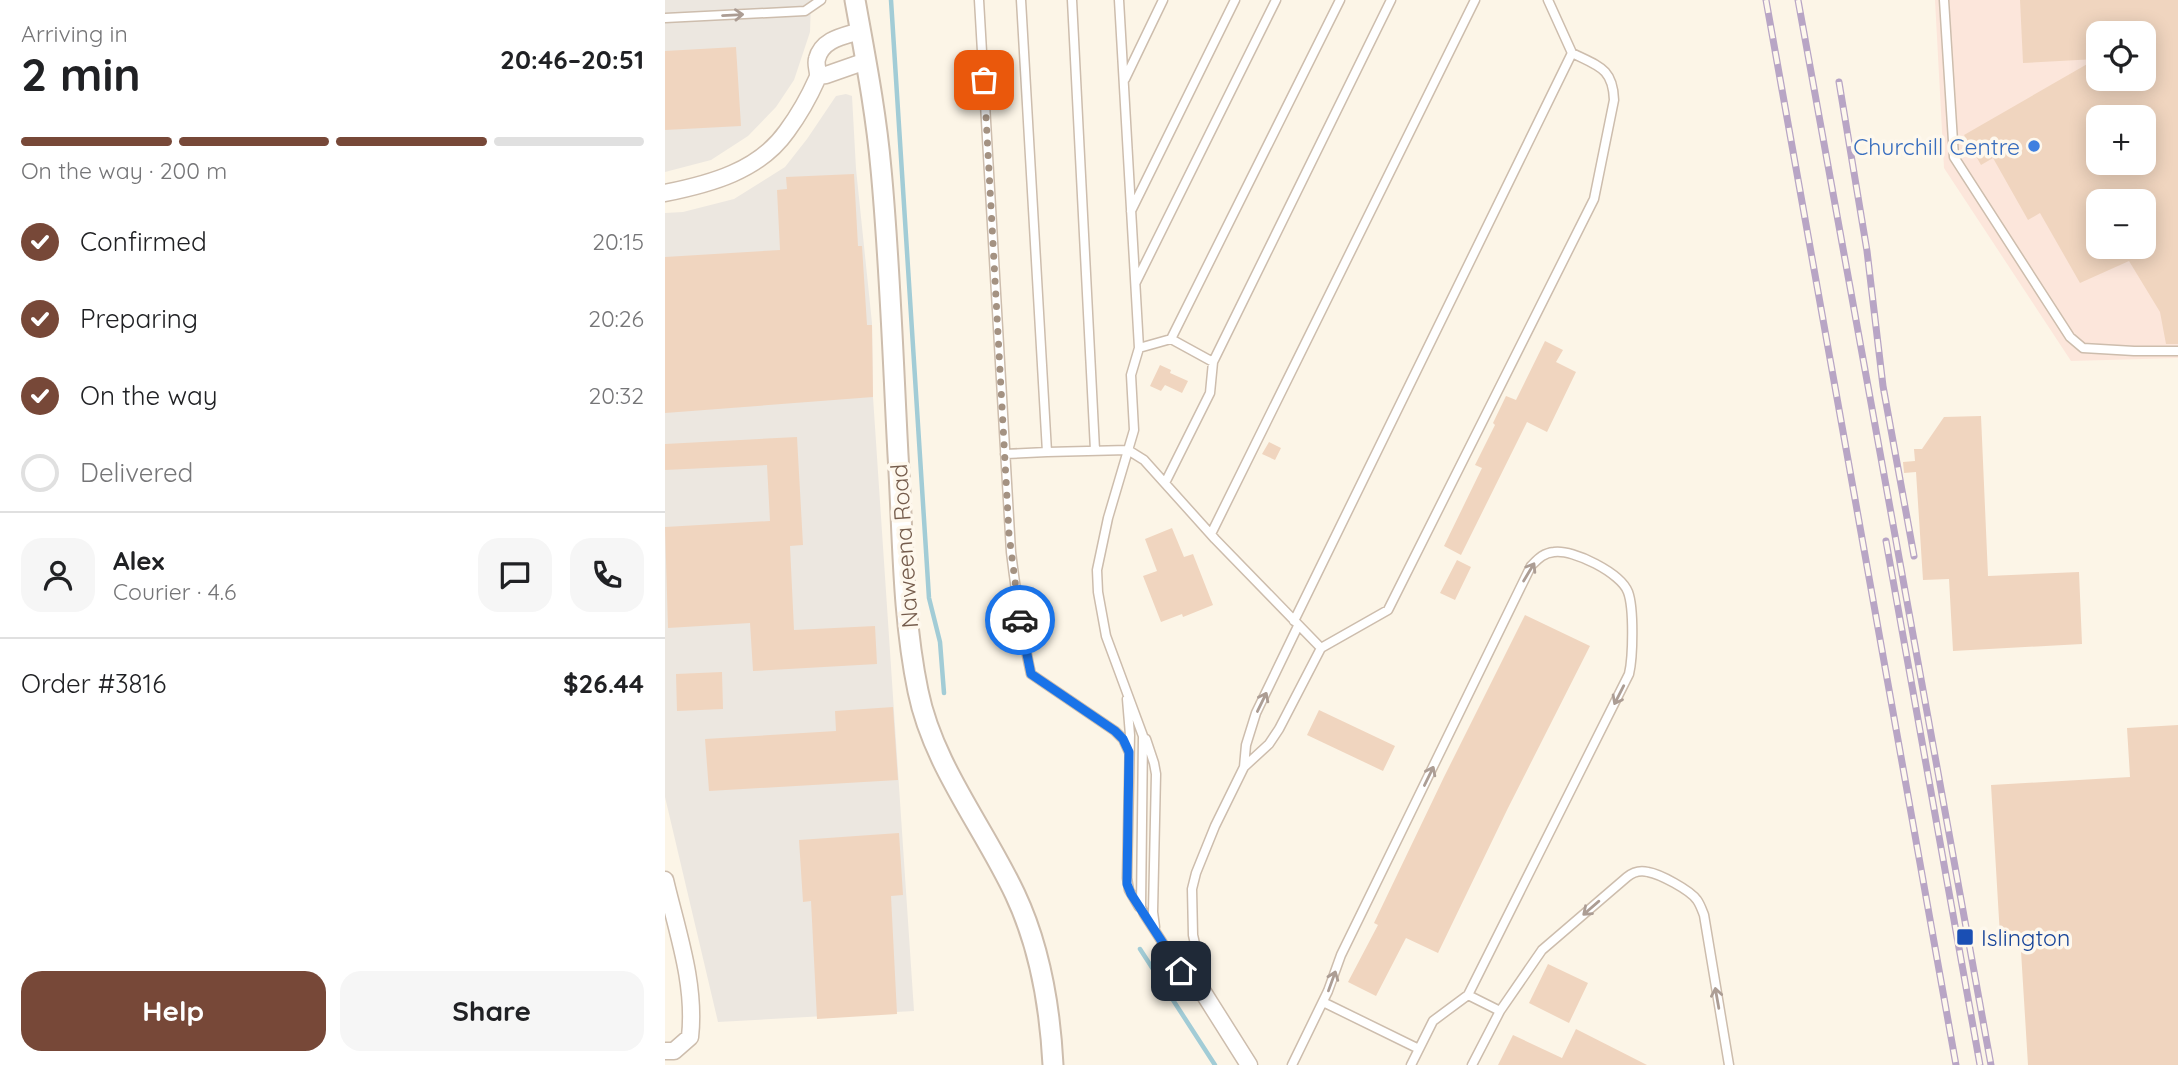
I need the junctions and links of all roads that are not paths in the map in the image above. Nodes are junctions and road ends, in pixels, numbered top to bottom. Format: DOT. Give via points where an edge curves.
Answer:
graph roads {
  1 [pos="821,0"];
  2 [pos="855,0"];
  3 [pos="979,0"];
  4 [pos="1021,0"];
  5 [pos="1072,0"];
  6 [pos="1119,0"];
  7 [pos="1164,0"];
  8 [pos="1235,0"];
  9 [pos="1276,0"];
  10 [pos="1340,0"];
  11 [pos="1391,0"];
  12 [pos="1475,0"];
  13 [pos="1548,0"];
  14 [pos="1944,0"];
  15 [pos="665,18"];
  16 [pos="860,32"];
  17 [pos="1572,52"];
  18 [pos="866,61"];
  19 [pos="818,76"];
  20 [pos="1123,82"];
  21 [pos="665,193"];
  22 [pos="1131,211"];
  23 [pos="1135,285"];
  24 [pos="1171,339"];
  25 [pos="1139,348"];
  26 [pos="2178,351"];
  27 [pos="1213,362"];
  28 [pos="1095,450"];
  29 [pos="1128,450"];
  30 [pos="1047,452"];
  31 [pos="1005,454"];
  32 [pos="1165,483"];
  33 [pos="1211,534"];
  34 [pos="1296,623"];
  35 [pos="1321,648"];
  36 [pos="1124,682"];
  37 [pos="1141,727"];
  38 [pos="1129,752"];
  39 [pos="1244,767"];
  40 [pos="665,880"];
  41 [pos="1144,914"];
  42 [pos="1158,936"];
  43 [pos="1196,981"];
  44 [pos="1468,995"];
  45 [pos="1323,1002"];
  46 [pos="1500,1011"];
  47 [pos="1419,1049"];
  48 [pos="665,1051"];
  49 [pos="1053,1065"];
  50 [pos="1249,1065"];
  51 [pos="1292,1065"];
  52 [pos="1411,1065"];
  53 [pos="1472,1065"];
  54 [pos="1729,1065"];
  15 -- 1 [label="lane, one-way" via="805,11"];
  2 -- 16 [label="street, Naweena Road"];
  3 -- 31 [label="lane"];
  4 -- 30 [label="lane"];
  5 -- 28 [label="lane"];
  6 -- 20 [label="lane"];
  7 -- 20 [label="lane"];
  8 -- 22 [label="lane"];
  9 -- 23 [label="lane"];
  10 -- 24 [label="lane"];
  11 -- 27 [label="lane"];
  12 -- 33 [label="lane"];
  13 -- 17 [label="lane"];
  14 -- 26 [label="lane" via="1954,157 2070,337 2083,348"];
  16 -- 18 [label="street, Naweena Road"];
  16 -- 19 [label="street" via="837,38 821,49 816,61"];
  17 -- 34 [label="lane"];
  17 -- 35 [label="lane" via="1603,68 1614,88 1594,200 1388,610"];
  18 -- 19 [label="street"];
  18 -- 49 [label="street, Naweena Road" via="881,169 907,611 918,691 942,760 1016,895 1038,958"];
  19 -- 21 [label="street" via="786,133 769,150 740,171 703,186"];
  20 -- 22 [label="lane"];
  22 -- 23 [label="lane"];
  23 -- 25 [label="lane"];
  24 -- 25 [label="lane"];
  24 -- 27 [label="lane"];
  25 -- 29 [label="lane" via="1131,375 1134,430"];
  27 -- 32 [label="lane" via="1210,393"];
  28 -- 29 [label="lane"];
  28 -- 30 [label="lane"];
  29 -- 32 [label="lane"];
  29 -- 36 [label="lane" via="1097,570 1106,636"];
  30 -- 31 [label="lane"];
  31 -- 38 [label="lane" via="1012,564 1031,674 1115,731"];
  32 -- 33 [label="lane"];
  33 -- 34 [label="lane"];
  34 -- 35 [label="lane"];
  39 -- 34 [label="lane, one-way" via="1257,713"];
  35 -- 39 [label="lane" via="1279,729"];
  36 -- 37 [label="lane"];
  36 -- 38 [label="lane"];
  37 -- 41 [label="lane" via="1140,900"];
  37 -- 42 [label="lane" via="1154,763 1153,919"];
  38 -- 41 [label="lane" via="1127,878"];
  39 -- 43 [label="lane" via="1196,873 1192,910"];
  40 -- 48 [label="street" via="691,990 692,1021 690,1037 674,1051"];
  41 -- 42 [label="lane"];
  42 -- 43 [label="lane" via="1181,971"];
  43 -- 50 [label="street"];
  45 -- 44 [label="lane, one-way" via="1341,955 1531,566 1552,552 1571,553 1613,574 1628,592 1629,674"];
  44 -- 46 [label="lane"];
  44 -- 47 [label="lane" via="1433,1021"];
  45 -- 47 [label="lane"];
  45 -- 51 [label="lane"];
  46 -- 53 [label="lane"];
  54 -- 46 [label="lane, one-way" via="1699,901 1644,871 1632,874 1542,950"];
  47 -- 52 [label="lane"];
}
